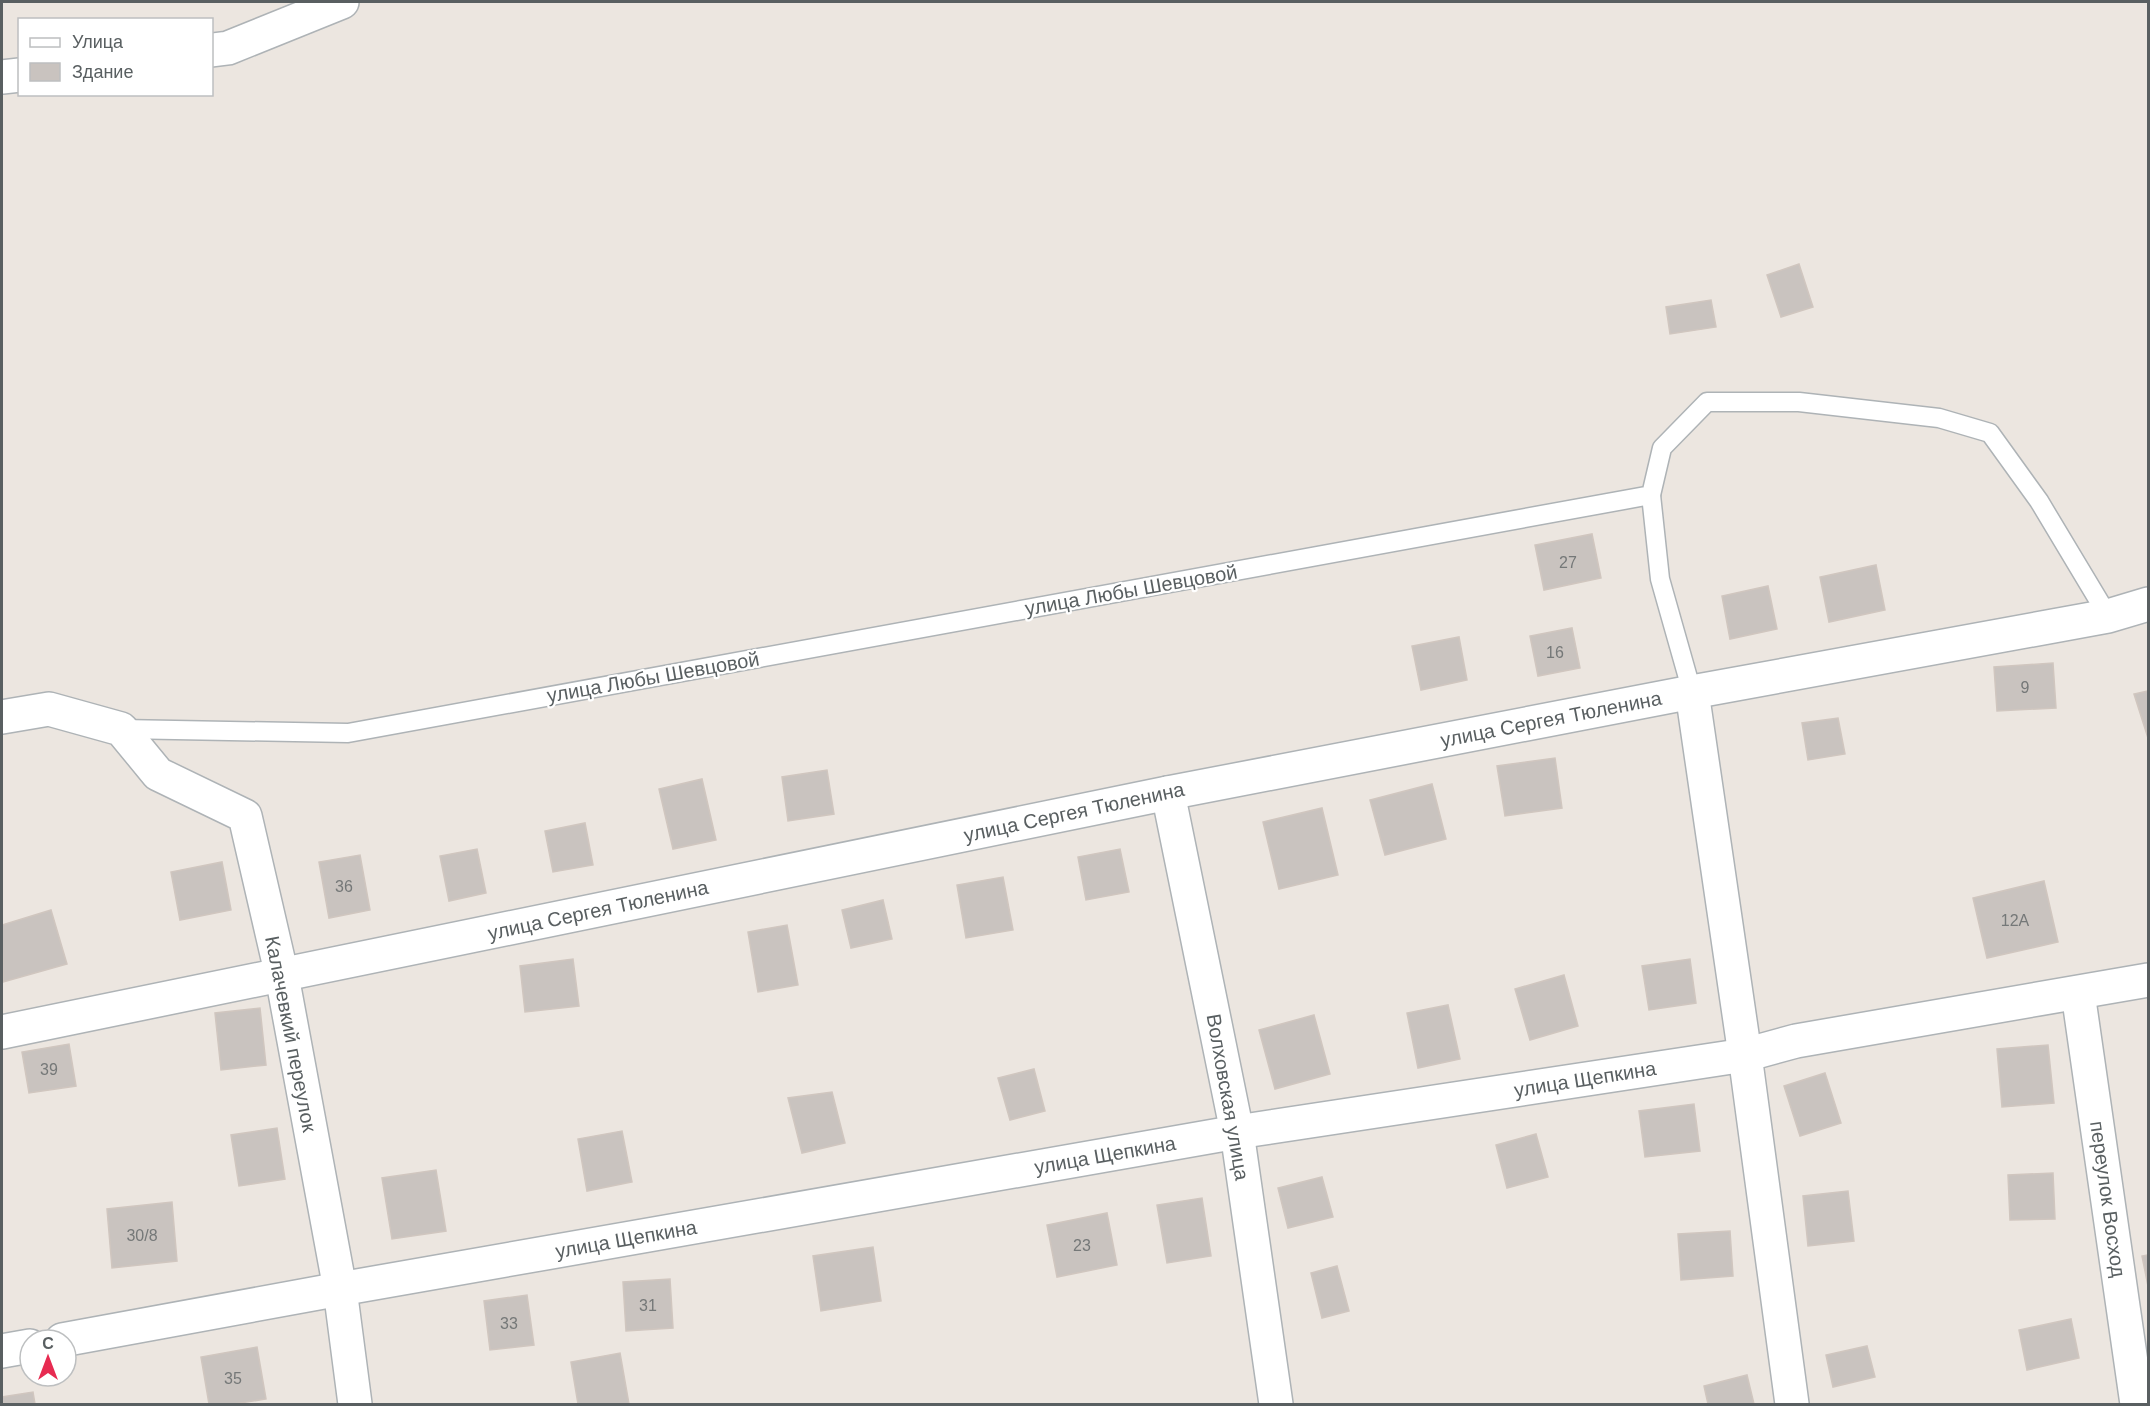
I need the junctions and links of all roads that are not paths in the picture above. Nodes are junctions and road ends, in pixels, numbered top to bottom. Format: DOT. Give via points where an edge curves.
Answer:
graph roads {
  1 [pos="342,2"];
  2 [pos="213,50"];
  3 [pos="18,75"];
  4 [pos="2,77"];
  5 [pos="1651,495"];
  6 [pos="2148,604"];
  7 [pos="2108,616"];
  8 [pos="1692,692"];
  9 [pos="2,717"];
  10 [pos="121,729"];
  11 [pos="1168,793"];
  12 [pos="282,976"];
  13 [pos="2148,980"];
  14 [pos="2078,993"];
  15 [pos="2,1032"];
  16 [pos="1745,1055"];
  17 [pos="1237,1132"];
  18 [pos="340,1288"];
  19 [pos="78,1337"];
  20 [pos="18,1348"];
  21 [pos="2,1351"];
  22 [pos="355,1404"];
  23 [pos="1276,1404"];
  24 [pos="1792,1404"];
  25 [pos="2137,1404"];
  1 -- 2 [label="street" via="228,48"];
  3 -- 4 [label="street"];
  5 -- 7 [label="lane" via="1662,448 1707,402 1799,402 1939,418 1990,433 2039,501"];
  5 -- 8 [label="lane" via="1660,579"];
  5 -- 10 [label="lane, улица Любы Шевцовой" via="348,733"];
  6 -- 7 [label="street, улица Сергея Тюленина"];
  7 -- 8 [label="street, улица Сергея Тюленина"];
  8 -- 11 [label="street, улица Сергея Тюленина"];
  8 -- 16 [label="street"];
  9 -- 10 [label="street, улица Любы Шевцовой" via="49,710"];
  10 -- 12 [label="street, Калачевкий переулок" via="158,774 244,816"];
  11 -- 12 [label="street, улица Сергея Тюленина"];
  11 -- 17 [label="street, Волховская улица"];
  12 -- 15 [label="street, улица Сергея Тюленина"];
  12 -- 18 [label="street, Калачевкий переулок"];
  13 -- 14 [label="street, улица Щепкина"];
  14 -- 16 [label="street, улица Щепкина" via="1796,1041"];
  14 -- 25 [label="street, переулок Восход"];
  16 -- 17 [label="street, улица Щепкина"];
  16 -- 24 [label="street"];
  17 -- 18 [label="street, улица Щепкина"];
  17 -- 23 [label="street, Волховская улица"];
  18 -- 19 [label="street, улица Щепкина"];
  18 -- 22 [label="street, Калачевкий переулок"];
  20 -- 21 [label="street"];
}
